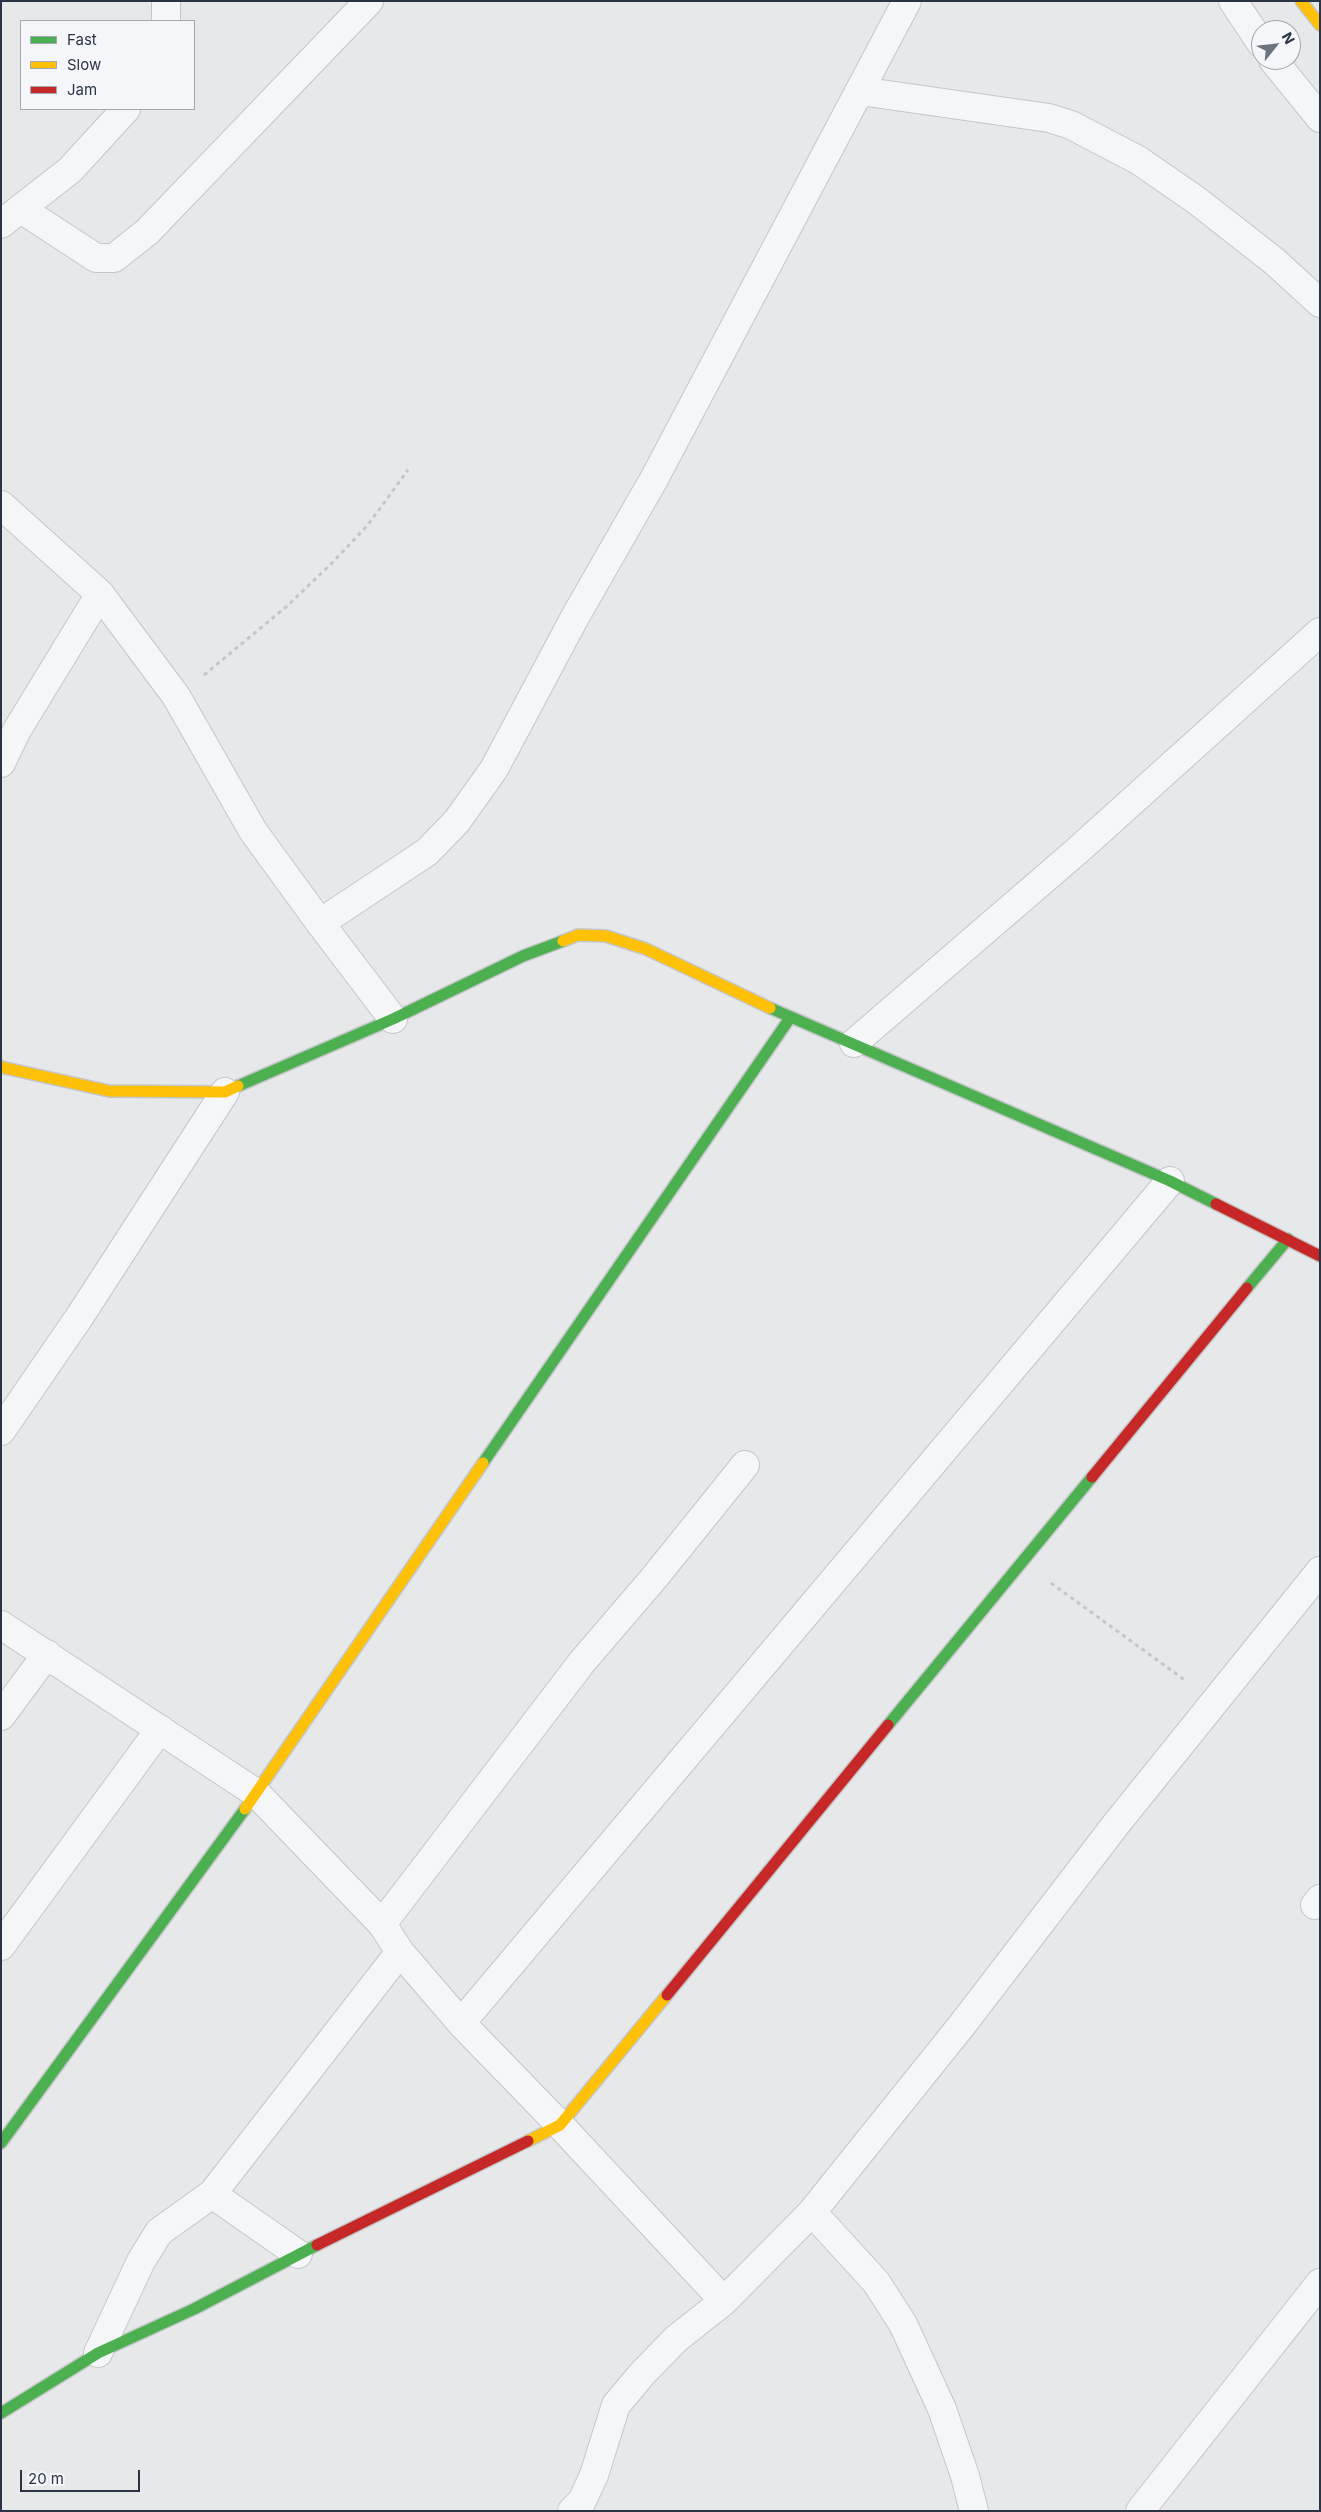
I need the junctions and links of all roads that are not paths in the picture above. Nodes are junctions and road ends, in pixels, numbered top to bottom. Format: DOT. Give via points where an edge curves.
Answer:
graph roads {
  1 [pos="166,1"];
  2 [pos="369,1"];
  3 [pos="907,1"];
  4 [pos="1233,1"];
  5 [pos="1301,1"];
  6 [pos="166,20"];
  7 [pos="1320,25"];
  8 [pos="1251,28"];
  9 [pos="1281,70"];
  10 [pos="860,91"];
  11 [pos="125,110"];
  12 [pos="1320,118"];
  13 [pos="11,217"];
  14 [pos="1320,303"];
  15 [pos="1,505"];
  16 [pos="100,594"];
  17 [pos="1320,632"];
  18 [pos="1,763"];
  19 [pos="320,923"];
  20 [pos="790,1018"];
  21 [pos="393,1019"];
  22 [pos="854,1043"];
  23 [pos="1,1067"];
  24 [pos="225,1092"];
  25 [pos="1170,1181"];
  26 [pos="1288,1239"];
  27 [pos="1320,1256"];
  28 [pos="1,1431"];
  29 [pos="745,1465"];
  30 [pos="1320,1571"];
  31 [pos="1,1625"];
  32 [pos="47,1654"];
  33 [pos="1,1716"];
  34 [pos="160,1729"];
  35 [pos="256,1793"];
  36 [pos="382,1924"];
  37 [pos="1,1946"];
  38 [pos="400,1952"];
  39 [pos="461,2023"];
  40 [pos="560,2125"];
  41 [pos="1,2142"];
  42 [pos="212,2194"];
  43 [pos="812,2212"];
  44 [pos="298,2254"];
  45 [pos="1320,2283"];
  46 [pos="724,2301"];
  47 [pos="98,2353"];
  48 [pos="1,2413"];
  49 [pos="572,2511"];
  50 [pos="974,2511"];
  51 [pos="1140,2511"];
  1 -- 6 [label="street"];
  2 -- 13 [label="street" via="147,232 114,258 96,258"];
  3 -- 10 [label="street"];
  4 -- 8 [label="street"];
  5 -- 7 [label="street"];
  9 -- 12 [label="street"];
  10 -- 14 [label="street" via="1049,118 1071,125 1138,160 1196,200 1274,261"];
  10 -- 19 [label="street" via="494,769 457,821 427,852"];
  11 -- 13 [label="street" via="70,170"];
  15 -- 16 [label="street"];
  16 -- 18 [label="street" via="17,730"];
  16 -- 19 [label="street" via="176,696 253,831"];
  17 -- 22 [label="street" via="1077,851"];
  19 -- 21 [label="street"];
  20 -- 21 [label="street" via="646,949 606,936 578,935 523,956"];
  20 -- 22 [label="street"];
  20 -- 35 [label="street"];
  21 -- 24 [label="street"];
  22 -- 25 [label="street"];
  23 -- 24 [label="street" via="109,1091"];
  24 -- 28 [label="street" via="80,1316"];
  25 -- 26 [label="street"];
  25 -- 39 [label="street"];
  26 -- 27 [label="street"];
  26 -- 40 [label="street"];
  29 -- 36 [label="street" via="582,1662"];
  30 -- 43 [label="street"];
  31 -- 32 [label="street"];
  32 -- 33 [label="street"];
  32 -- 34 [label="street"];
  34 -- 35 [label="street"];
  34 -- 37 [label="street"];
  35 -- 36 [label="street"];
  35 -- 41 [label="street"];
  36 -- 38 [label="street"];
  38 -- 39 [label="street"];
  38 -- 42 [label="street"];
  39 -- 40 [label="street"];
  40 -- 44 [label="street"];
  40 -- 46 [label="street"];
  42 -- 44 [label="street"];
  42 -- 47 [label="street" via="158,2232"];
  43 -- 46 [label="street"];
  43 -- 50 [label="street" via="876,2282 903,2324 942,2409"];
  44 -- 47 [label="street" via="194,2309"];
  45 -- 51 [label="street"];
  46 -- 49 [label="street" via="676,2339 616,2405 594,2475 582,2501"];
  47 -- 48 [label="street"];
}
